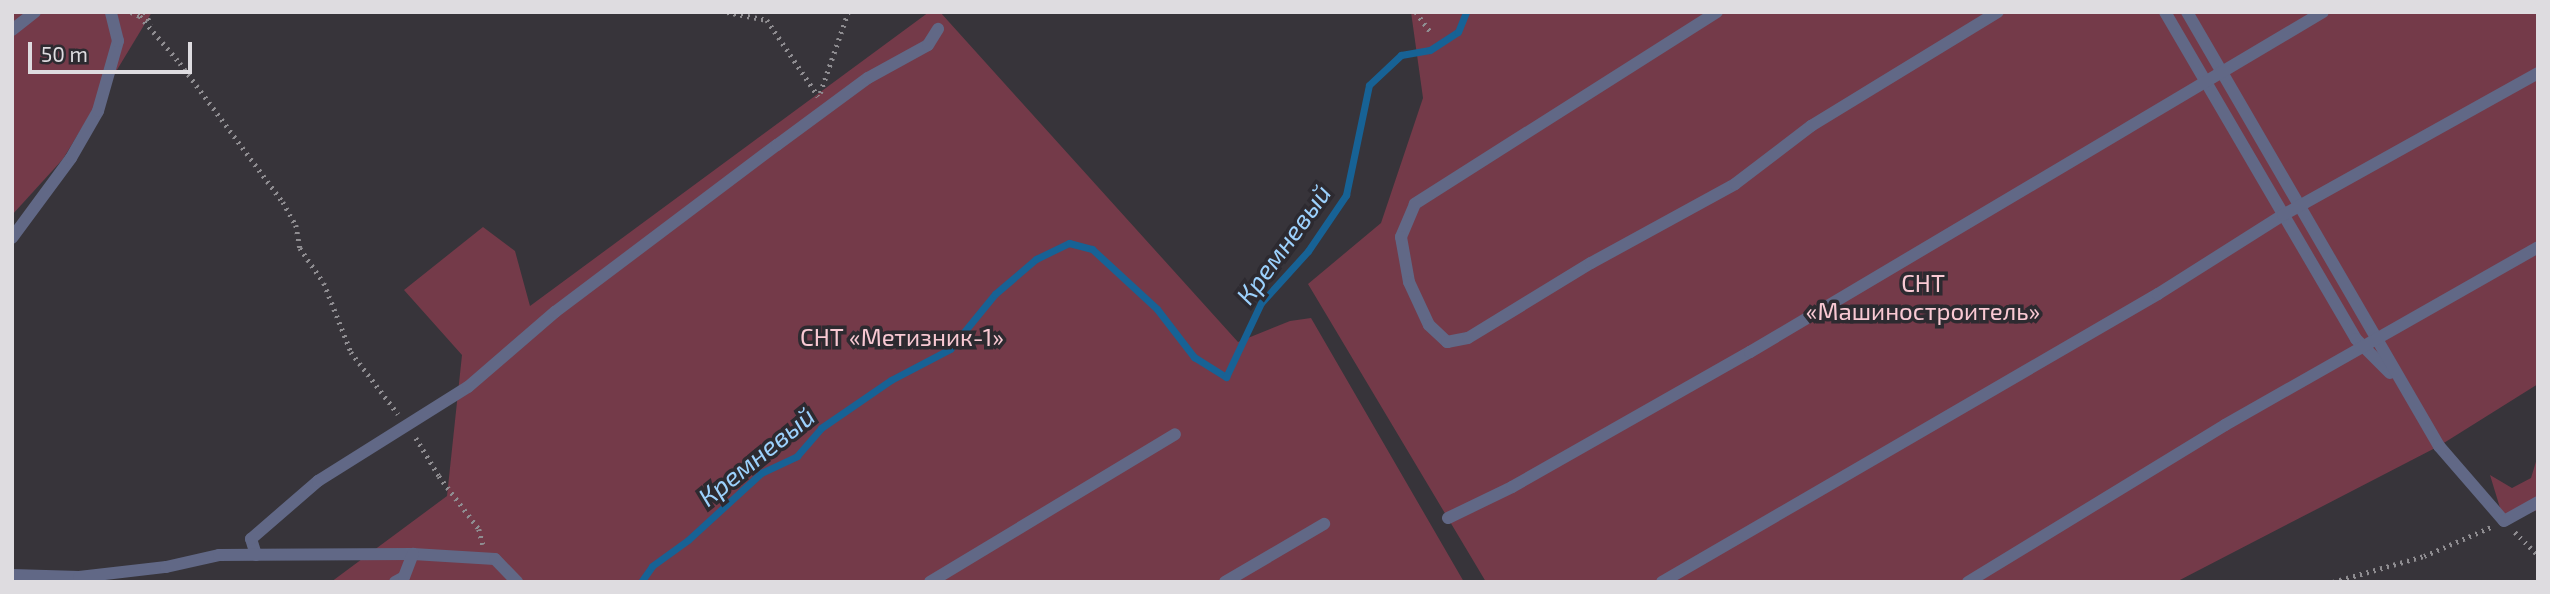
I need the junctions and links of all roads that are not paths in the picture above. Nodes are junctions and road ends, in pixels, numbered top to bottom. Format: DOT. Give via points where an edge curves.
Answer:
graph roads {
  1 [pos="35,12"];
  2 [pos="111,12"];
  3 [pos="1717,12"];
  4 [pos="1998,12"];
  5 [pos="2165,12"];
  6 [pos="2188,12"];
  7 [pos="2323,12"];
  8 [pos="938,29"];
  9 [pos="12,30"];
  10 [pos="2221,69"];
  11 [pos="2538,73"];
  12 [pos="2206,78"];
  13 [pos="2301,209"];
  14 [pos="2283,215"];
  15 [pos="12,238"];
  16 [pos="2538,247"];
  17 [pos="2377,342"];
  18 [pos="2362,345"];
  19 [pos="2405,389"];
  20 [pos="1175,434"];
  21 [pos="2538,502"];
  22 [pos="1448,518"];
  23 [pos="1324,524"];
  24 [pos="412,554"];
  25 [pos="256,555"];
  26 [pos="13,575"];
  27 [pos="395,582"];
  28 [pos="517,582"];
  29 [pos="930,582"];
  30 [pos="1225,582"];
  31 [pos="1662,582"];
  32 [pos="1968,582"];
  1 -- 9 [label="lane"];
  2 -- 15 [label="lane" via="118,41 98,111 71,158"];
  3 -- 4 [label="lane" via="1415,204 1401,237 1409,282 1429,325 1447,342 1468,338 1591,263 1735,184 1811,126"];
  5 -- 12 [label="lane"];
  6 -- 10 [label="lane"];
  7 -- 10 [label="lane"];
  8 -- 25 [label="lane" via="928,45 824,110 555,312 468,387 318,481 251,539"];
  10 -- 12 [label="lane"];
  10 -- 13 [label="lane"];
  11 -- 13 [label="lane"];
  12 -- 14 [label="lane"];
  12 -- 22 [label="lane" via="1750,352 1513,487"];
  13 -- 14 [label="lane"];
  13 -- 17 [label="lane"];
  14 -- 18 [label="lane"];
  14 -- 31 [label="lane" via="2158,294"];
  16 -- 17 [label="lane"];
  17 -- 18 [label="lane"];
  17 -- 19 [label="lane"];
  18 -- 19 [label="lane"];
  18 -- 32 [label="lane"];
  19 -- 21 [label="lane" via="2439,446 2504,521"];
  20 -- 29 [label="lane"];
  23 -- 30 [label="lane"];
  24 -- 25 [label="lane"];
  24 -- 27 [label="lane" via="404,578"];
  24 -- 28 [label="lane" via="495,559"];
  25 -- 26 [label="lane" via="219,555 166,568 79,577"];
}
